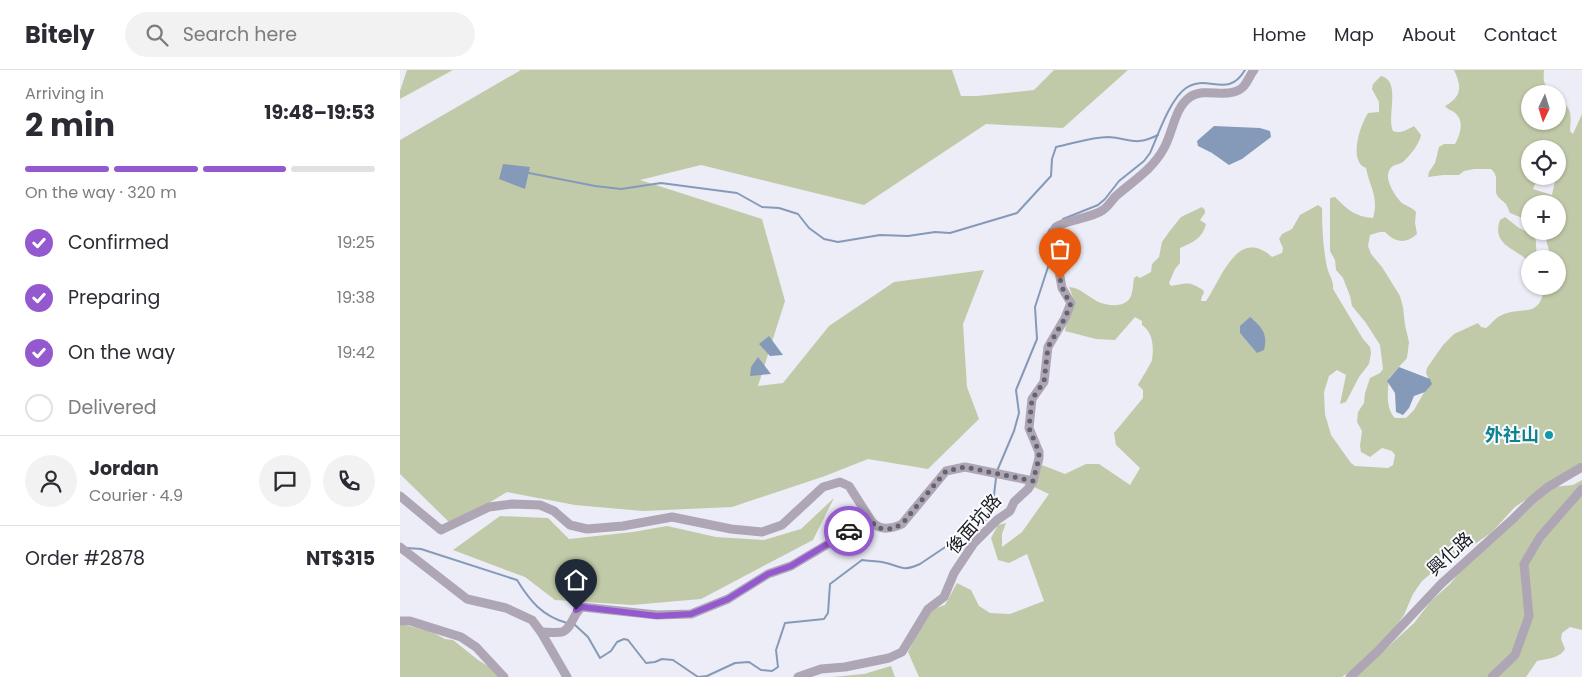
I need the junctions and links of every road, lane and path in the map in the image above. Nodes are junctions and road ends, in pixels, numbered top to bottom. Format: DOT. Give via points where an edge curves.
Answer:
graph roads {
  1 [pos="1254,70"];
  2 [pos="1582,467"];
  3 [pos="1033,481"];
  4 [pos="1582,489"];
  5 [pos="400,496"];
  6 [pos="872,522"];
  7 [pos="402,548"];
  8 [pos="400,621"];
  9 [pos="541,632"];
  10 [pos="504,677"];
  11 [pos="567,677"];
  12 [pos="798,677"];
  13 [pos="1350,677"];
  14 [pos="1492,677"];
  1 -- 3 [label="street, 後面坑路" via="1244,86 1230,93 1210,92 1191,96 1180,111 1165,147 1147,171 1102,211 1059,225 1054,232 1062,288 1071,303 1048,347 1044,382 1032,399 1029,428 1039,452"];
  2 -- 13 [label="street, 興化路" via="1532,500 1441,584 1378,652"];
  3 -- 6 [label="street" via="965,467 946,471 902,524 892,529 878,528"];
  3 -- 12 [label="street, 後面坑路" via="1010,510 974,543 954,573 944,596 928,609 902,652 889,658"];
  4 -- 14 [label="street" via="1540,538 1524,564 1529,616 1514,655"];
  5 -- 6 [label="street" via="441,530 489,507 512,504 540,505 570,524 587,529 672,517 762,532 782,525 823,486 840,482 849,486"];
  6 -- 9 [label="street" via="850,531 791,566 768,574 728,599 691,614 657,616 582,607 576,610 561,632"];
  7 -- 9 [label="street" via="467,600 506,608 532,620"];
  8 -- 10 [label="street" via="410,621 461,637 476,647"];
  9 -- 11 [label="street"];
}
